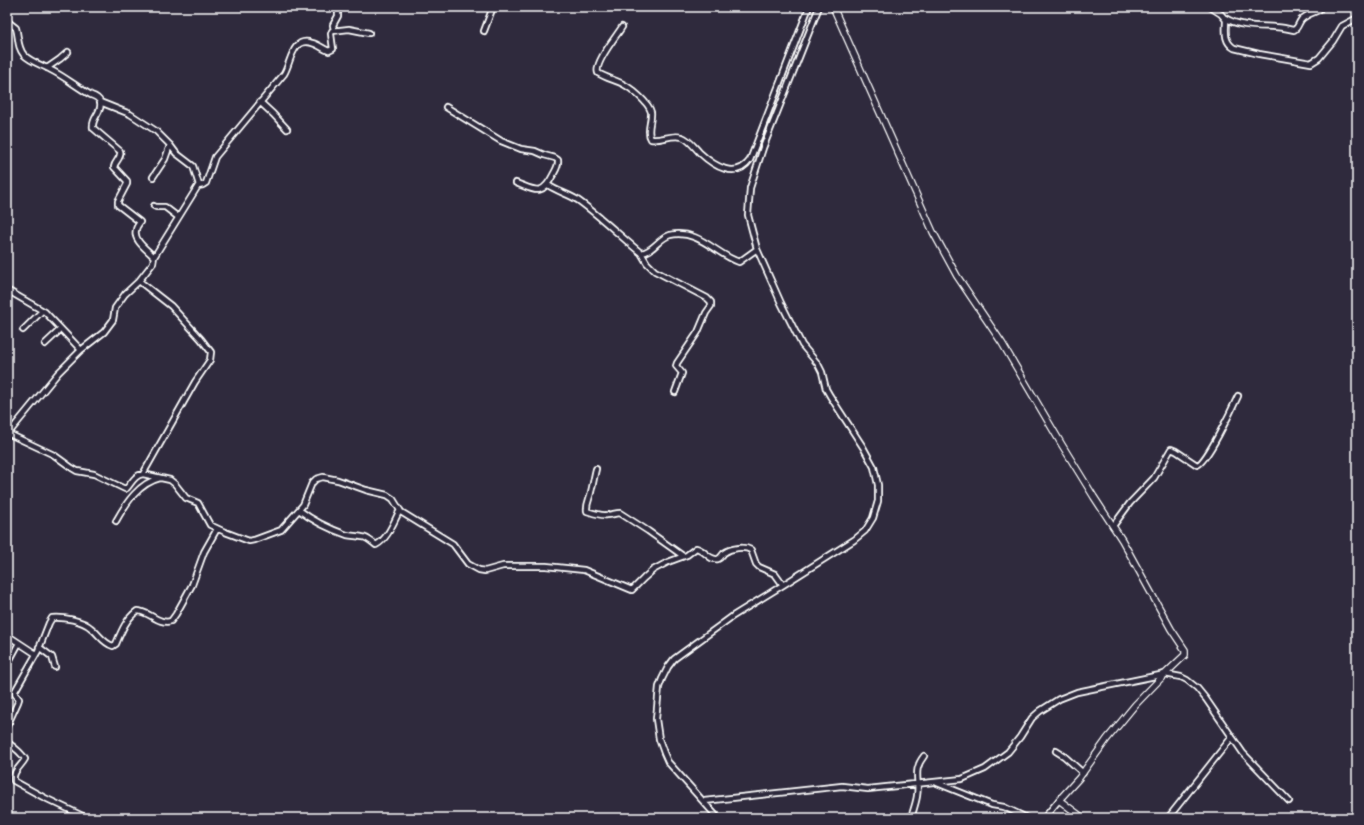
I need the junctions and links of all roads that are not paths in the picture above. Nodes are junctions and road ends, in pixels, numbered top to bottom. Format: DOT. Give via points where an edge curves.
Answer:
graph roads {
  1 [pos="338,7"];
  2 [pos="493,7"];
  3 [pos="809,7"];
  4 [pos="819,7"];
  5 [pos="833,7"];
  6 [pos="1210,7"];
  7 [pos="1319,10"];
  8 [pos="1224,17"];
  9 [pos="1357,18"];
  10 [pos="7,21"];
  11 [pos="622,27"];
  12 [pos="334,30"];
  13 [pos="484,31"];
  14 [pos="369,33"];
  15 [pos="68,52"];
  16 [pos="47,68"];
  17 [pos="100,102"];
  18 [pos="260,102"];
  19 [pos="446,107"];
  20 [pos="287,129"];
  21 [pos="170,145"];
  22 [pos="153,177"];
  23 [pos="516,183"];
  24 [pos="199,185"];
  25 [pos="548,185"];
  26 [pos="154,206"];
  27 [pos="178,217"];
  28 [pos="756,250"];
  29 [pos="641,253"];
  30 [pos="154,257"];
  31 [pos="139,281"];
  32 [pos="7,290"];
  33 [pos="42,311"];
  34 [pos="61,329"];
  35 [pos="23,330"];
  36 [pos="45,344"];
  37 [pos="81,350"];
  38 [pos="675,392"];
  39 [pos="1238,396"];
  40 [pos="7,434"];
  41 [pos="596,469"];
  42 [pos="143,474"];
  43 [pos="162,477"];
  44 [pos="299,510"];
  45 [pos="400,510"];
  46 [pos="116,521"];
  47 [pos="1113,526"];
  48 [pos="217,529"];
  49 [pos="682,556"];
  50 [pos="781,582"];
  51 [pos="7,635"];
  52 [pos="19,643"];
  53 [pos="39,647"];
  54 [pos="36,654"];
  55 [pos="7,665"];
  56 [pos="55,668"];
  57 [pos="1164,674"];
  58 [pos="7,726"];
  59 [pos="1232,737"];
  60 [pos="7,742"];
  61 [pos="1056,751"];
  62 [pos="924,756"];
  63 [pos="1083,773"];
  64 [pos="936,782"];
  65 [pos="918,784"];
  66 [pos="1059,800"];
  67 [pos="704,801"];
  68 [pos="1289,801"];
  69 [pos="87,818"];
  70 [pos="718,818"];
  71 [pos="911,818"];
  72 [pos="1026,818"];
  73 [pos="1044,818"];
  74 [pos="1083,818"];
  75 [pos="1168,818"];
  1 -- 12 [label="street"];
  2 -- 13 [label="street"];
  3 -- 11 [label="street" via="750,160 746,166 736,170 718,166 681,136 651,139 649,106 626,85 598,73 596,69 599,62"];
  4 -- 28 [label="street" via="753,176 748,216"];
  5 -- 47 [label="street" via="932,232"];
  6 -- 8 [label="street"];
  7 -- 8 [label="street" via="1301,20 1294,30 1238,24"];
  8 -- 9 [label="street" via="1226,38 1234,48 1264,56 1311,63 1319,58 1342,26"];
  10 -- 16 [label="street" via="16,28 19,48 24,55"];
  12 -- 14 [label="street" via="349,29"];
  12 -- 18 [label="street" via="331,34 333,49 329,51 308,42 297,45 284,74"];
  15 -- 16 [label="street"];
  16 -- 17 [label="street"];
  17 -- 21 [label="street" via="145,123"];
  17 -- 30 [label="street" via="100,108 92,123 93,128 120,151 114,167 127,181 118,205 140,222 136,236"];
  18 -- 20 [label="street"];
  18 -- 24 [label="street" via="214,157 206,183"];
  19 -- 25 [label="street" via="501,141 556,159 558,164"];
  21 -- 22 [label="street" via="165,159"];
  21 -- 24 [label="street" via="193,166"];
  23 -- 25 [label="street" via="539,190"];
  24 -- 27 [label="street"];
  25 -- 29 [label="street" via="578,200"];
  26 -- 27 [label="street" via="165,207"];
  27 -- 30 [label="street"];
  28 -- 29 [label="street" via="737,262 700,239 681,234 666,236"];
  28 -- 50 [label="street" via="802,345 818,364 826,389 874,467 878,486 874,518 865,531"];
  29 -- 38 [label="street" via="656,271 711,302 698,332 677,363 682,373"];
  30 -- 31 [label="street" via="153,263"];
  31 -- 37 [label="street" via="115,308 112,320 104,332"];
  31 -- 42 [label="street" via="171,306 209,349 211,356"];
  32 -- 33 [label="street"];
  33 -- 34 [label="street"];
  33 -- 35 [label="street"];
  34 -- 36 [label="street"];
  34 -- 37 [label="street"];
  37 -- 40 [label="street"];
  39 -- 47 [label="street" via="1209,453 1200,464 1196,465 1172,449 1154,478 1130,503"];
  40 -- 42 [label="street" via="54,455 72,468 99,476 125,489 136,476"];
  41 -- 49 [label="street" via="587,511 607,515 620,513"];
  42 -- 43 [label="street"];
  43 -- 46 [label="street" via="144,484"];
  43 -- 48 [label="street" via="172,482 186,498 198,503 209,524"];
  44 -- 45 [label="street" via="328,527 355,537 363,537 376,545 385,537"];
  44 -- 45 [label="street" via="312,483 323,477 386,495 393,499"];
  44 -- 48 [label="street" via="281,530 254,540 249,541"];
  45 -- 49 [label="street" via="453,544 468,564 485,571 503,566 546,566 584,570 632,590 648,574"];
  47 -- 57 [label="street" via="1185,650 1185,655"];
  48 -- 53 [label="street" via="204,552 192,585 171,621 163,622 137,611 130,617 114,646 85,624 54,618 50,620"];
  49 -- 50 [label="street" via="698,548 716,560 730,550 746,548 751,550 759,567 771,571"];
  50 -- 67 [label="street" via="674,659 662,678 656,719 659,739 668,762"];
  51 -- 52 [label="street"];
  52 -- 54 [label="street"];
  52 -- 55 [label="street"];
  53 -- 54 [label="street"];
  53 -- 56 [label="street" via="52,657"];
  54 -- 58 [label="street" via="15,691 19,699"];
  57 -- 59 [label="street" via="1181,677 1197,688"];
  57 -- 63 [label="street" via="1107,740"];
  57 -- 64 [label="street" via="1077,692 1059,699 1032,718 1008,752 985,769 962,778"];
  59 -- 68 [label="street" via="1243,753"];
  59 -- 75 [label="street"];
  60 -- 69 [label="street" via="25,759 14,774 14,781"];
  61 -- 63 [label="street"];
  62 -- 65 [label="street" via="916,771"];
  63 -- 66 [label="street"];
  64 -- 65 [label="street"];
  64 -- 72 [label="street" via="992,805 1004,807"];
  65 -- 67 [label="street" via="868,789 842,786"];
  65 -- 71 [label="street"];
  66 -- 73 [label="street"];
  66 -- 74 [label="street"];
  67 -- 70 [label="street"];
}
